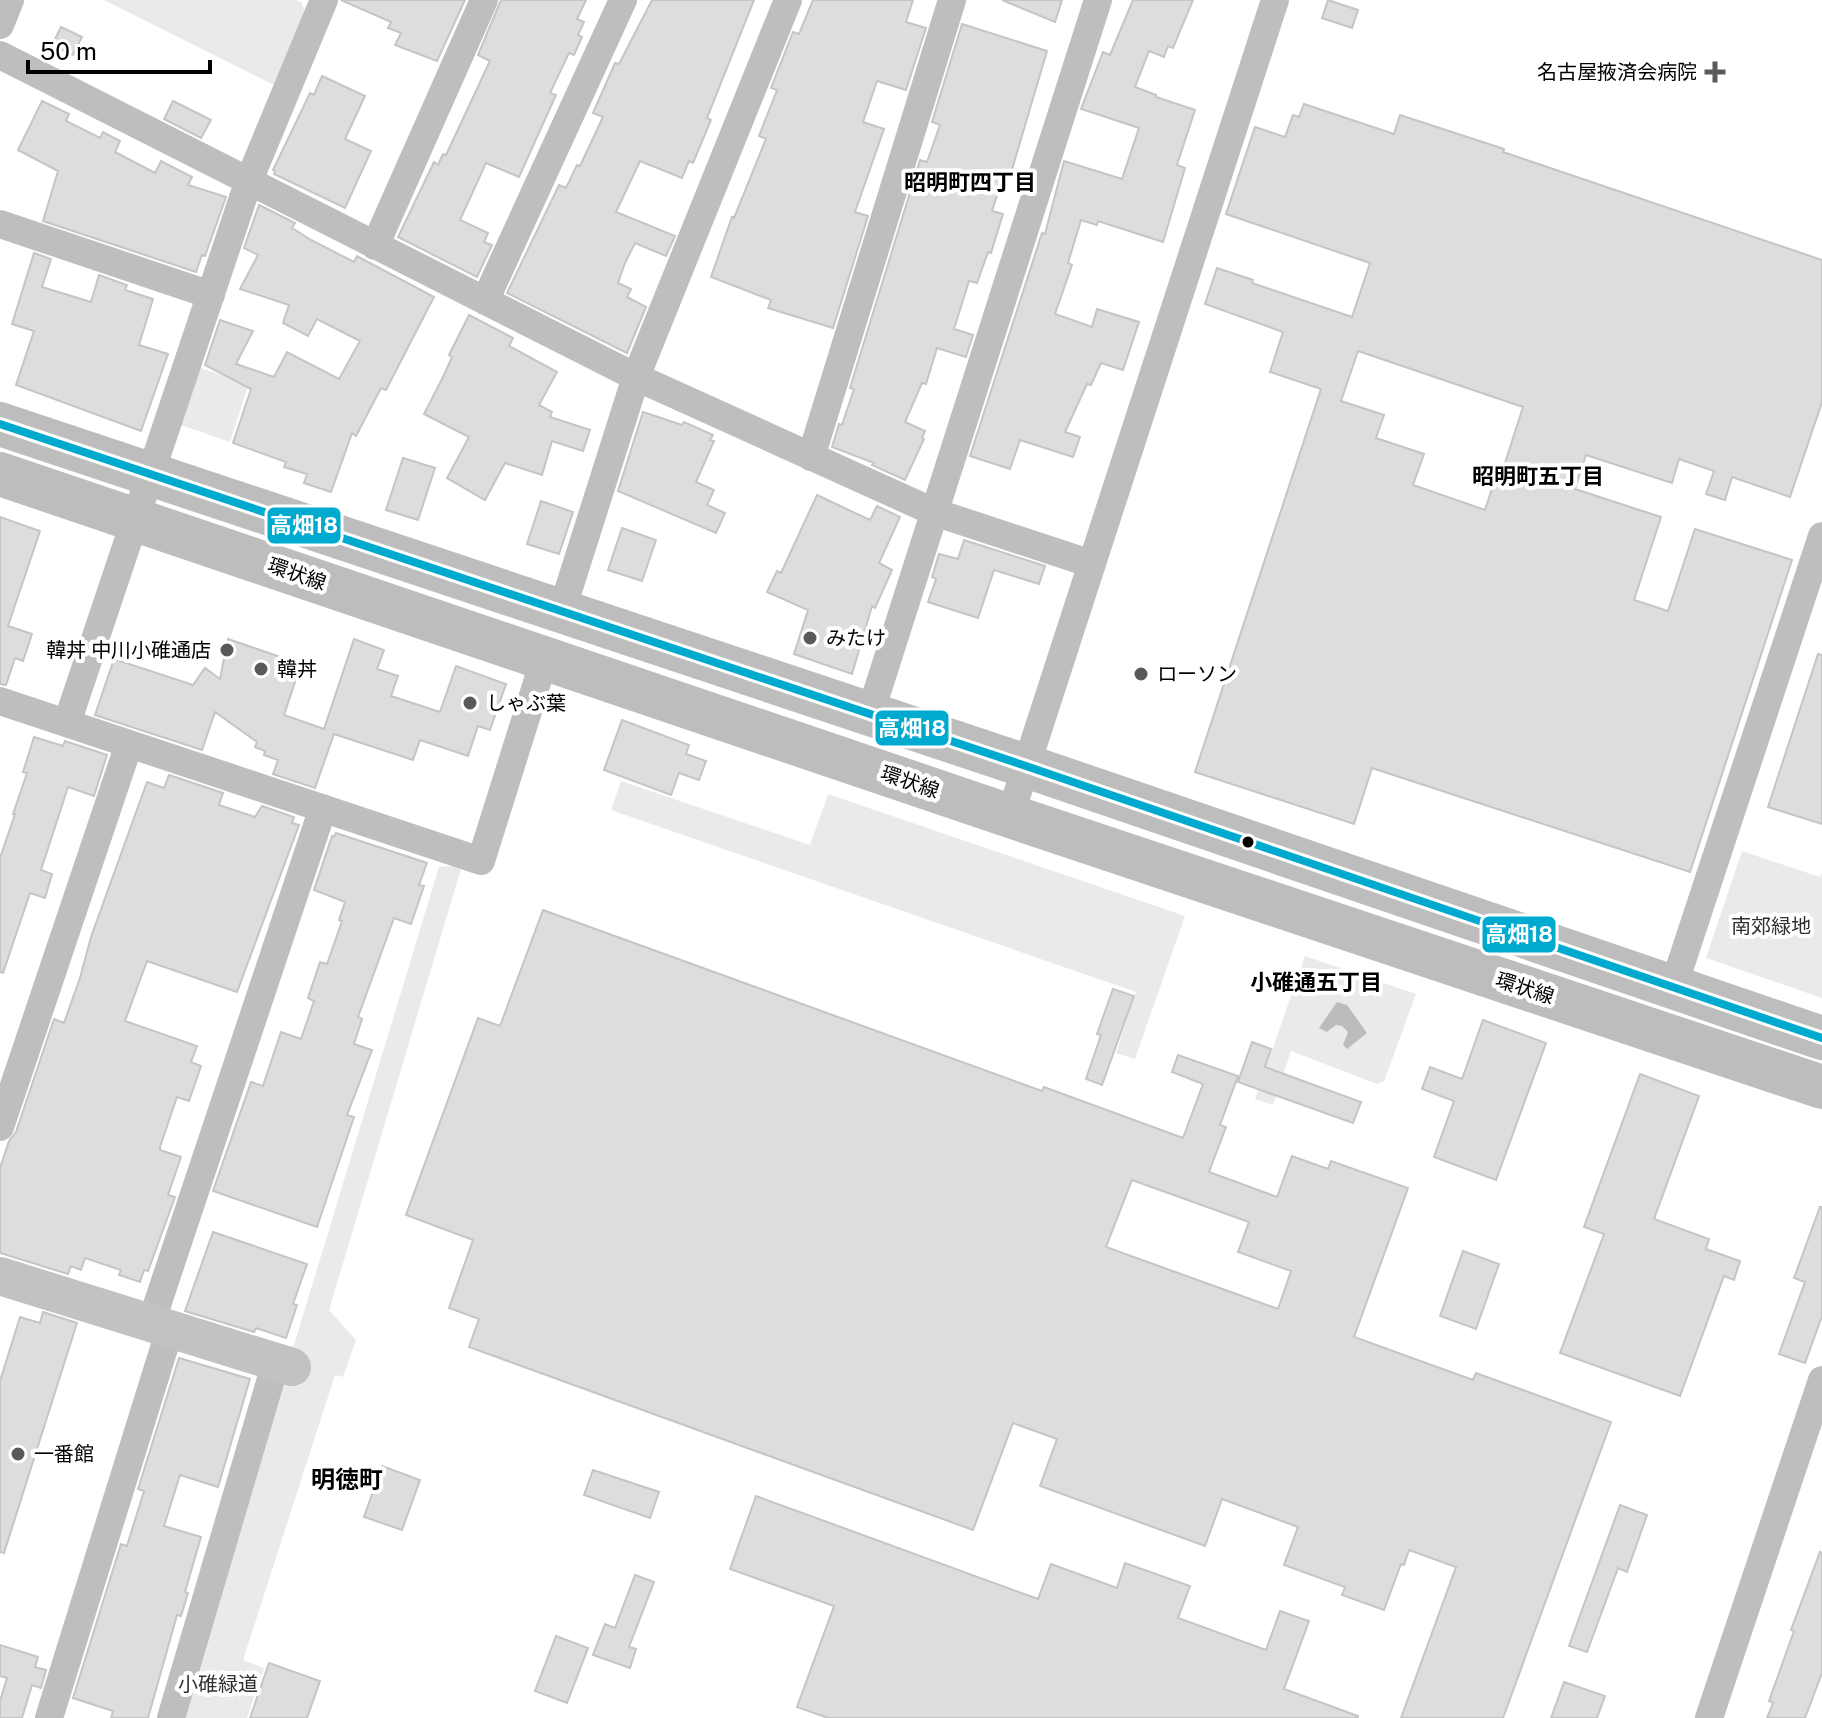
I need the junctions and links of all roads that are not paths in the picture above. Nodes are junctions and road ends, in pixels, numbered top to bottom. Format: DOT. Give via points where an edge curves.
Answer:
graph roads {
  1 [pos="10,0"];
  2 [pos="323,0"];
  3 [pos="484,0"];
  4 [pos="623,0"];
  5 [pos="788,0"];
  6 [pos="952,0"];
  7 [pos="1098,0"];
  8 [pos="1270,2"];
  9 [pos="0,25"];
  10 [pos="0,55"];
  11 [pos="248,183"];
  12 [pos="0,224"];
  13 [pos="375,246"];
  14 [pos="211,295"];
  15 [pos="485,301"];
  16 [pos="636,377"];
  17 [pos="0,424"];
  18 [pos="811,457"];
  19 [pos="0,474"];
  20 [pos="151,476"];
  21 [pos="934,512"];
  22 [pos="136,519"];
  23 [pos="1822,536"];
  24 [pos="1092,564"];
  25 [pos="562,610"];
  26 [pos="545,657"];
  27 [pos="0,701"];
  28 [pos="870,714"];
  29 [pos="67,723"];
  30 [pos="129,744"];
  31 [pos="1026,766"];
  32 [pos="323,808"];
  33 [pos="1010,816"];
  34 [pos="1673,988"];
  35 [pos="1822,1038"];
  36 [pos="1822,1087"];
  37 [pos="0,1127"];
  38 [pos="0,1276"];
  39 [pos="161,1326"];
  40 [pos="284,1364"];
  41 [pos="1822,1380"];
  42 [pos="49,1718"];
  43 [pos="171,1718"];
  44 [pos="1709,1718"];
  1 -- 9 [label="street"];
  2 -- 11 [label="street"];
  3 -- 13 [label="street"];
  4 -- 15 [label="street"];
  5 -- 16 [label="street"];
  6 -- 18 [label="street"];
  7 -- 21 [label="street"];
  8 -- 24 [label="street"];
  10 -- 11 [label="street"];
  11 -- 13 [label="street"];
  11 -- 14 [label="street"];
  12 -- 14 [label="street"];
  13 -- 15 [label="street"];
  14 -- 20 [label="street"];
  15 -- 16 [label="street"];
  16 -- 18 [label="street"];
  16 -- 25 [label="street"];
  17 -- 20 [label="main road"];
  18 -- 21 [label="street"];
  19 -- 22 [label="main road, 環状線"];
  20 -- 22 [label="street"];
  20 -- 25 [label="main road"];
  21 -- 24 [label="street"];
  21 -- 28 [label="street"];
  22 -- 26 [label="main road, 環状線"];
  22 -- 29 [label="street"];
  23 -- 34 [label="street"];
  24 -- 31 [label="street"];
  25 -- 28 [label="main road"];
  26 -- 32 [label="street" via="481,861"];
  26 -- 33 [label="main road, 環状線"];
  27 -- 29 [label="street"];
  28 -- 31 [label="main road"];
  29 -- 30 [label="street"];
  30 -- 32 [label="street"];
  30 -- 37 [label="street"];
  31 -- 33 [label="street"];
  31 -- 34 [label="main road"];
  32 -- 39 [label="street"];
  33 -- 36 [label="main road, 環状線"];
  34 -- 35 [label="main road"];
  38 -- 39 [label="street"];
  39 -- 40 [label="street"];
  39 -- 42 [label="street"];
  40 -- 43 [label="street"];
  41 -- 44 [label="street"];
}
